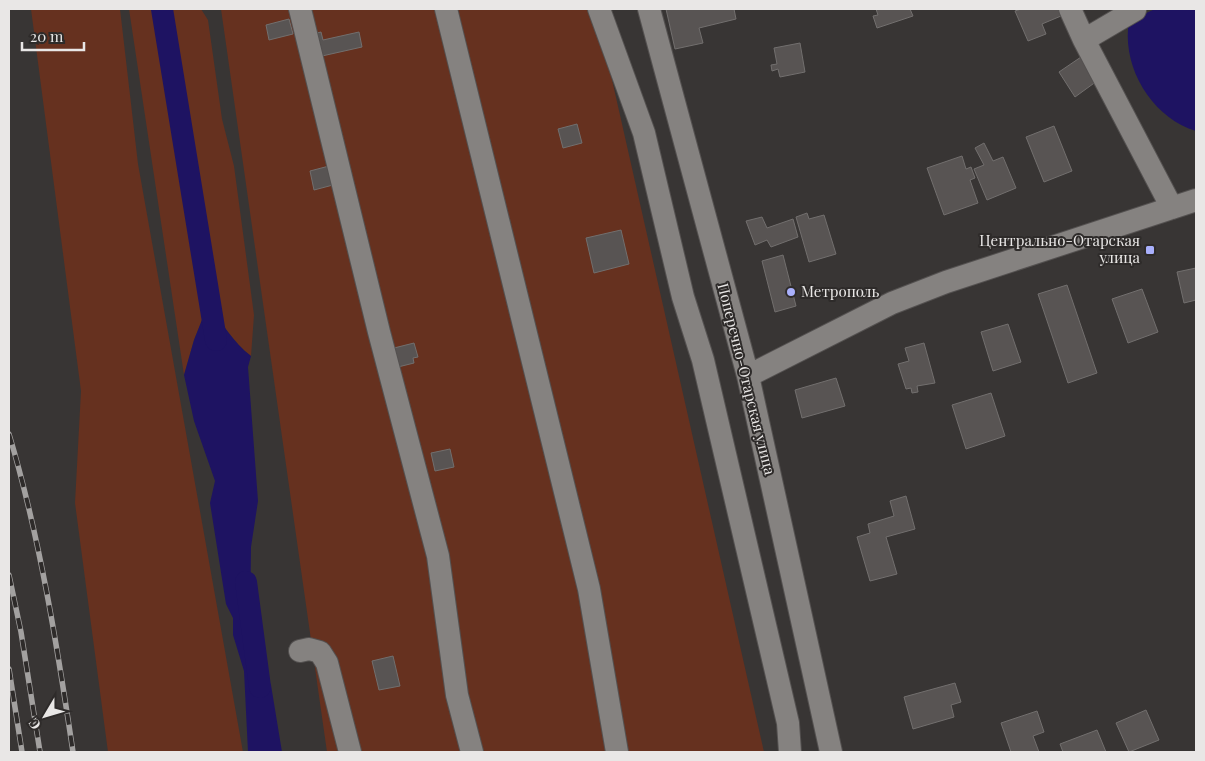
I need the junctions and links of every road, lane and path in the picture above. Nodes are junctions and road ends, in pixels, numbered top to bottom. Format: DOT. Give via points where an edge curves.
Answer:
graph roads {
  1 [pos="300,9"];
  2 [pos="446,9"];
  3 [pos="599,9"];
  4 [pos="649,9"];
  5 [pos="1070,9"];
  6 [pos="1135,10"];
  7 [pos="1084,40"];
  8 [pos="1196,200"];
  9 [pos="1172,208"];
  10 [pos="748,376"];
  11 [pos="300,651"];
  12 [pos="350,752"];
  13 [pos="472,752"];
  14 [pos="617,752"];
  15 [pos="790,752"];
  16 [pos="832,752"];
  1 -- 13 [label="street" via="438,556 457,695"];
  2 -- 14 [label="street" via="589,589"];
  3 -- 15 [label="street" via="644,133 683,297 703,360 788,723"];
  4 -- 10 [label="street, Поперечно-Отарская улица"];
  5 -- 7 [label="street"];
  6 -- 7 [label="street"];
  7 -- 9 [label="street"];
  8 -- 9 [label="street"];
  9 -- 10 [label="street" via="946,282 892,303"];
  10 -- 16 [label="street, Поперечно-Отарская улица"];
  11 -- 12 [label="street" via="320,652 327,663"];
}
